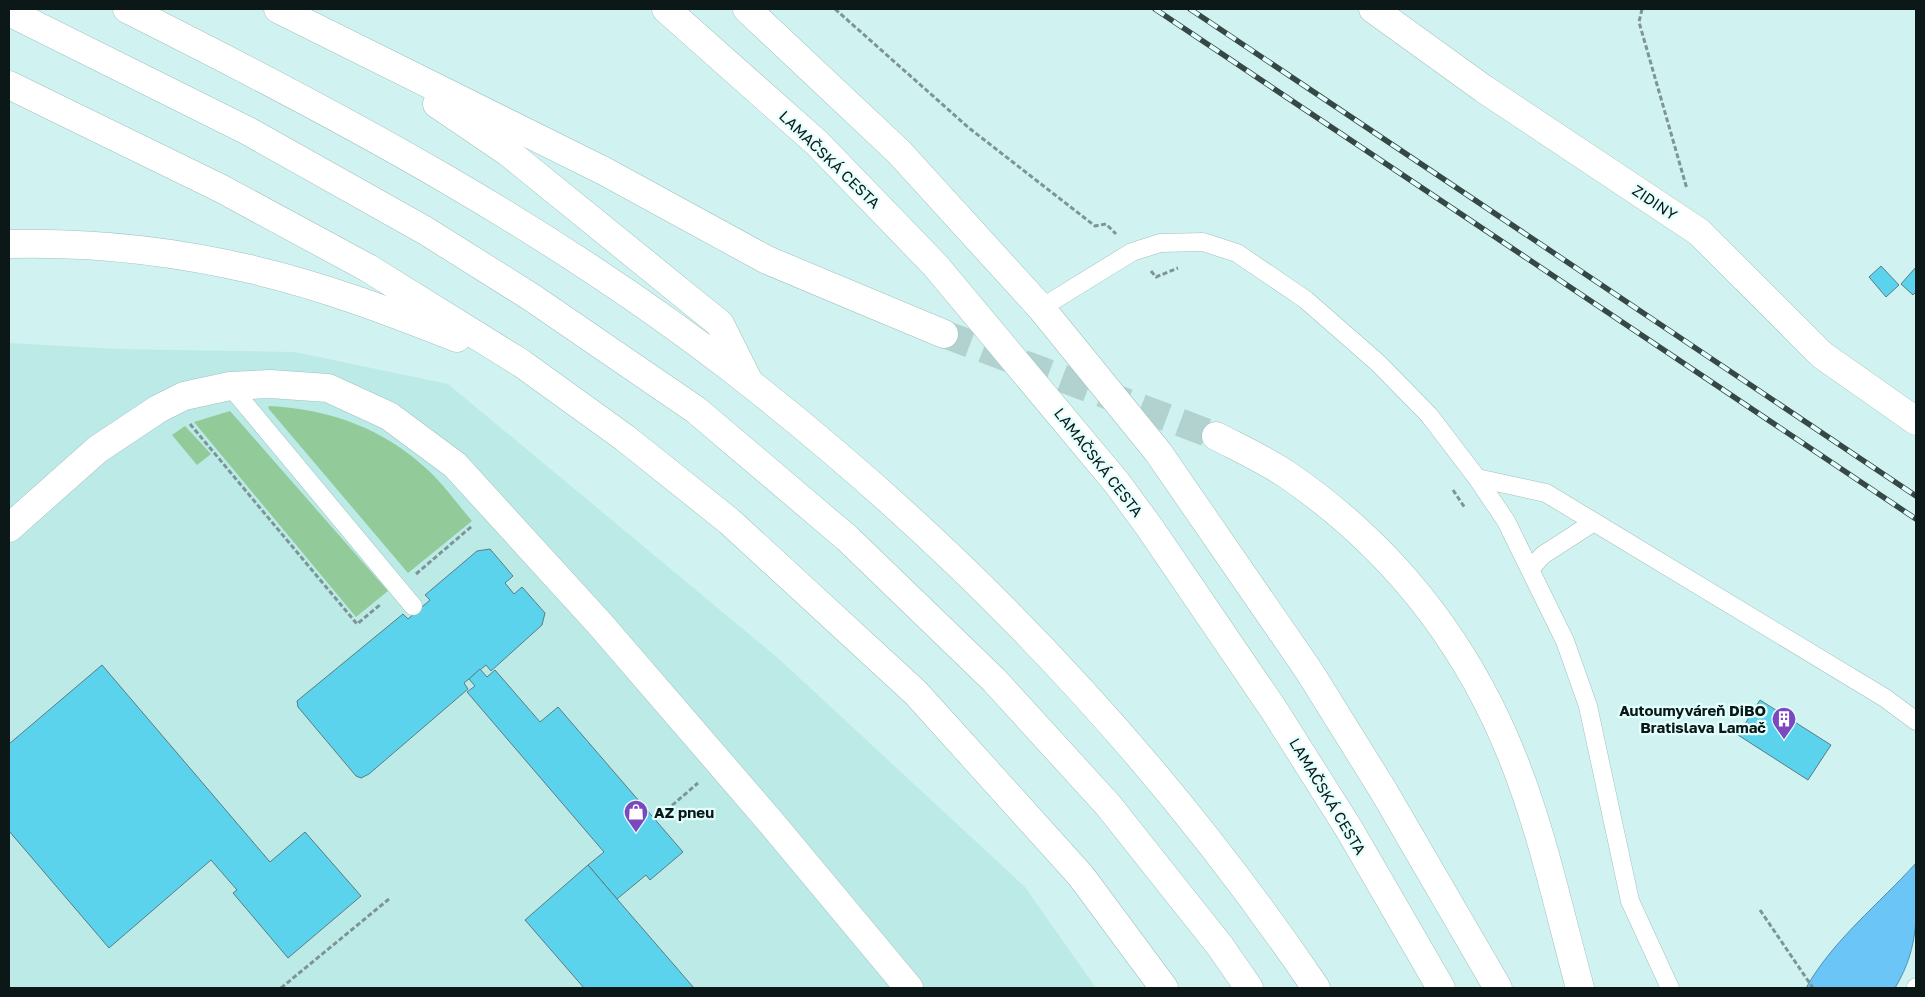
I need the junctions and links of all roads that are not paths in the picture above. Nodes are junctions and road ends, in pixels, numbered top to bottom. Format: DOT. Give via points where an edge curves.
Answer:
graph roads {
  1 [pos="127,9"];
  2 [pos="278,9"];
  3 [pos="666,9"];
  4 [pos="747,9"];
  5 [pos="1373,9"];
  6 [pos="9,12"];
  7 [pos="346,42"];
  8 [pos="9,85"];
  9 [pos="9,244"];
  10 [pos="1041,308"];
  11 [pos="944,334"];
  12 [pos="521,363"];
  13 [pos="750,384"];
  14 [pos="230,386"];
  15 [pos="1916,421"];
  16 [pos="1216,436"];
  17 [pos="1477,478"];
  18 [pos="1594,522"];
  19 [pos="9,528"];
  20 [pos="1530,569"];
  21 [pos="413,606"];
  22 [pos="1916,721"];
  23 [pos="909,988"];
  24 [pos="1164,988"];
  25 [pos="1249,988"];
  26 [pos="1316,988"];
  27 [pos="1441,988"];
  28 [pos="1498,988"];
  29 [pos="1580,988"];
  30 [pos="1670,988"];
  1 -- 13 [label="main road" via="273,82 451,182 640,304"];
  2 -- 7 [label="main road"];
  3 -- 27 [label="main road, LAMAČSKÁ CESTA" via="817,143 921,251 1117,484 1274,710 1349,829"];
  4 -- 10 [label="main road" via="899,152"];
  5 -- 15 [label="main road, ZIDINY" via="1484,89 1699,232 1822,354"];
  6 -- 25 [label="main road" via="248,131 426,231 531,296 696,410 848,538 994,680 1108,805 1220,946"];
  7 -- 11 [label="main road" via="604,171 767,260"];
  7 -- 13 [label="main road" via="509,153 720,324"];
  8 -- 12 [label="main road" via="222,189 351,259"];
  9 -- 12 [label="main road" via="50,243 166,253 255,270 407,318"];
  10 -- 17 [label="lane" via="1132,252 1160,243 1203,242 1238,253 1306,300 1378,363 1429,416"];
  10 -- 28 [label="main road" via="1158,452 1309,671"];
  12 -- 24 [label="main road" via="625,438 729,521 916,693 1081,876"];
  13 -- 26 [label="main road" via="897,507 1053,659 1155,772 1263,910"];
  14 -- 19 [label="main road" via="184,396 158,410 98,450"];
  14 -- 21 [label="lane"];
  14 -- 23 [label="main road" via="270,384 328,388 389,416 455,465 600,624"];
  16 -- 29 [label="main road" via="1285,473 1336,511 1395,566 1448,634 1482,693 1512,757 1549,873"];
  17 -- 18 [label="lane" via="1546,493"];
  17 -- 20 [label="lane" via="1506,521"];
  18 -- 20 [label="lane" via="1543,555"];
  18 -- 22 [label="lane" via="1885,698"];
  20 -- 30 [label="lane" via="1565,641 1588,706 1630,901"];
}
